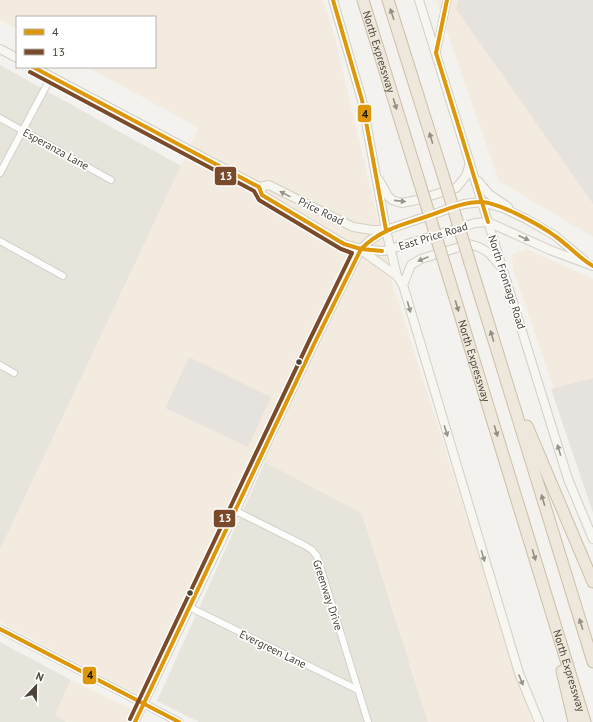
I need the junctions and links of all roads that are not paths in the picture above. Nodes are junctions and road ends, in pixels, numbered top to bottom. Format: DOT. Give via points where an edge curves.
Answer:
graph roads {
  1 [pos="333,0"];
  2 [pos="363,0"];
  3 [pos="388,0"];
  4 [pos="420,0"];
  5 [pos="447,0"];
  6 [pos="0,49"];
  7 [pos="436,53"];
  8 [pos="16,57"];
  9 [pos="35,68"];
  10 [pos="50,77"];
  11 [pos="0,118"];
  12 [pos="23,130"];
  13 [pos="470,163"];
  14 [pos="0,173"];
  15 [pos="376,174"];
  16 [pos="475,177"];
  17 [pos="111,180"];
  18 [pos="259,187"];
  19 [pos="482,202"];
  20 [pos="526,219"];
  21 [pos="488,222"];
  22 [pos="386,230"];
  23 [pos="0,241"];
  24 [pos="390,249"];
  25 [pos="360,250"];
  26 [pos="590,265"];
  27 [pos="504,272"];
  28 [pos="63,276"];
  29 [pos="397,276"];
  30 [pos="403,285"];
  31 [pos="500,363"];
  32 [pos="0,365"];
  33 [pos="14,373"];
  34 [pos="236,511"];
  35 [pos="593,539"];
  36 [pos="540,575"];
  37 [pos="593,582"];
  38 [pos="189,607"];
  39 [pos="0,630"];
  40 [pos="593,662"];
  41 [pos="358,690"];
  42 [pos="143,704"];
  43 [pos="135,722"];
  44 [pos="179,722"];
  45 [pos="368,722"];
  46 [pos="538,722"];
  47 [pos="574,722"];
  48 [pos="585,722"];
  1 -- 15 [label="main road" via="362,100"];
  2 -- 36 [label="highway, North Expressway, one-way, bridge"];
  31 -- 3 [label="highway, one-way, bridge"];
  4 -- 7 [label="main road, North Frontage Road"];
  5 -- 7 [label="street"];
  6 -- 8 [label="main road"];
  7 -- 13 [label="main road, North Frontage Road"];
  9 -- 10 [label="main road"];
  10 -- 12 [label="street"];
  10 -- 18 [label="main road"];
  11 -- 12 [label="street, Esperanza Lane"];
  12 -- 14 [label="street"];
  12 -- 17 [label="street, Esperanza Lane"];
  15 -- 13 [label="main road, one-way" via="388,196 402,203 456,188 466,176"];
  13 -- 16 [label="main road, North Frontage Road"];
  15 -- 22 [label="main road"];
  16 -- 19 [label="main road, North Frontage Road"];
  16 -- 20 [label="main road" via="488,194"];
  22 -- 18 [label="main road, Price Road, one-way" via="353,227 269,185"];
  18 -- 25 [label="main road" via="262,195 344,244"];
  19 -- 20 [label="main road, East Price Road"];
  19 -- 21 [label="main road, North Frontage Road"];
  19 -- 22 [label="main road, East Price Road" via="464,204"];
  20 -- 26 [label="main road, East Price Road" via="554,235"];
  21 -- 24 [label="main road, East Price Road" via="475,223"];
  21 -- 26 [label="main road, East Price Road, one-way"];
  21 -- 27 [label="main road, North Frontage Road"];
  22 -- 24 [label="main road"];
  22 -- 25 [label="main road" via="368,241"];
  23 -- 28 [label="street"];
  24 -- 25 [label="main road, East Price Road"];
  24 -- 29 [label="main road"];
  25 -- 29 [label="main road"];
  25 -- 34 [label="street"];
  27 -- 30 [label="main road, one-way" via="489,253 469,244 421,259 411,265"];
  35 -- 27 [label="main road, North Frontage Road, one-way" via="568,480"];
  29 -- 30 [label="main road"];
  30 -- 46 [label="main road, one-way" via="518,674"];
  31 -- 37 [label="highway"];
  40 -- 31 [label="highway, one-way"];
  32 -- 33 [label="street"];
  34 -- 38 [label="street"];
  34 -- 41 [label="street, Greenway Drive" via="304,545 317,556"];
  36 -- 47 [label="highway"];
  36 -- 48 [label="highway, North Expressway"];
  38 -- 41 [label="street, Evergreen Lane"];
  38 -- 42 [label="street"];
  39 -- 42 [label="street"];
  41 -- 45 [label="street, Greenway Drive"];
  42 -- 43 [label="street"];
  42 -- 44 [label="street"];
}
